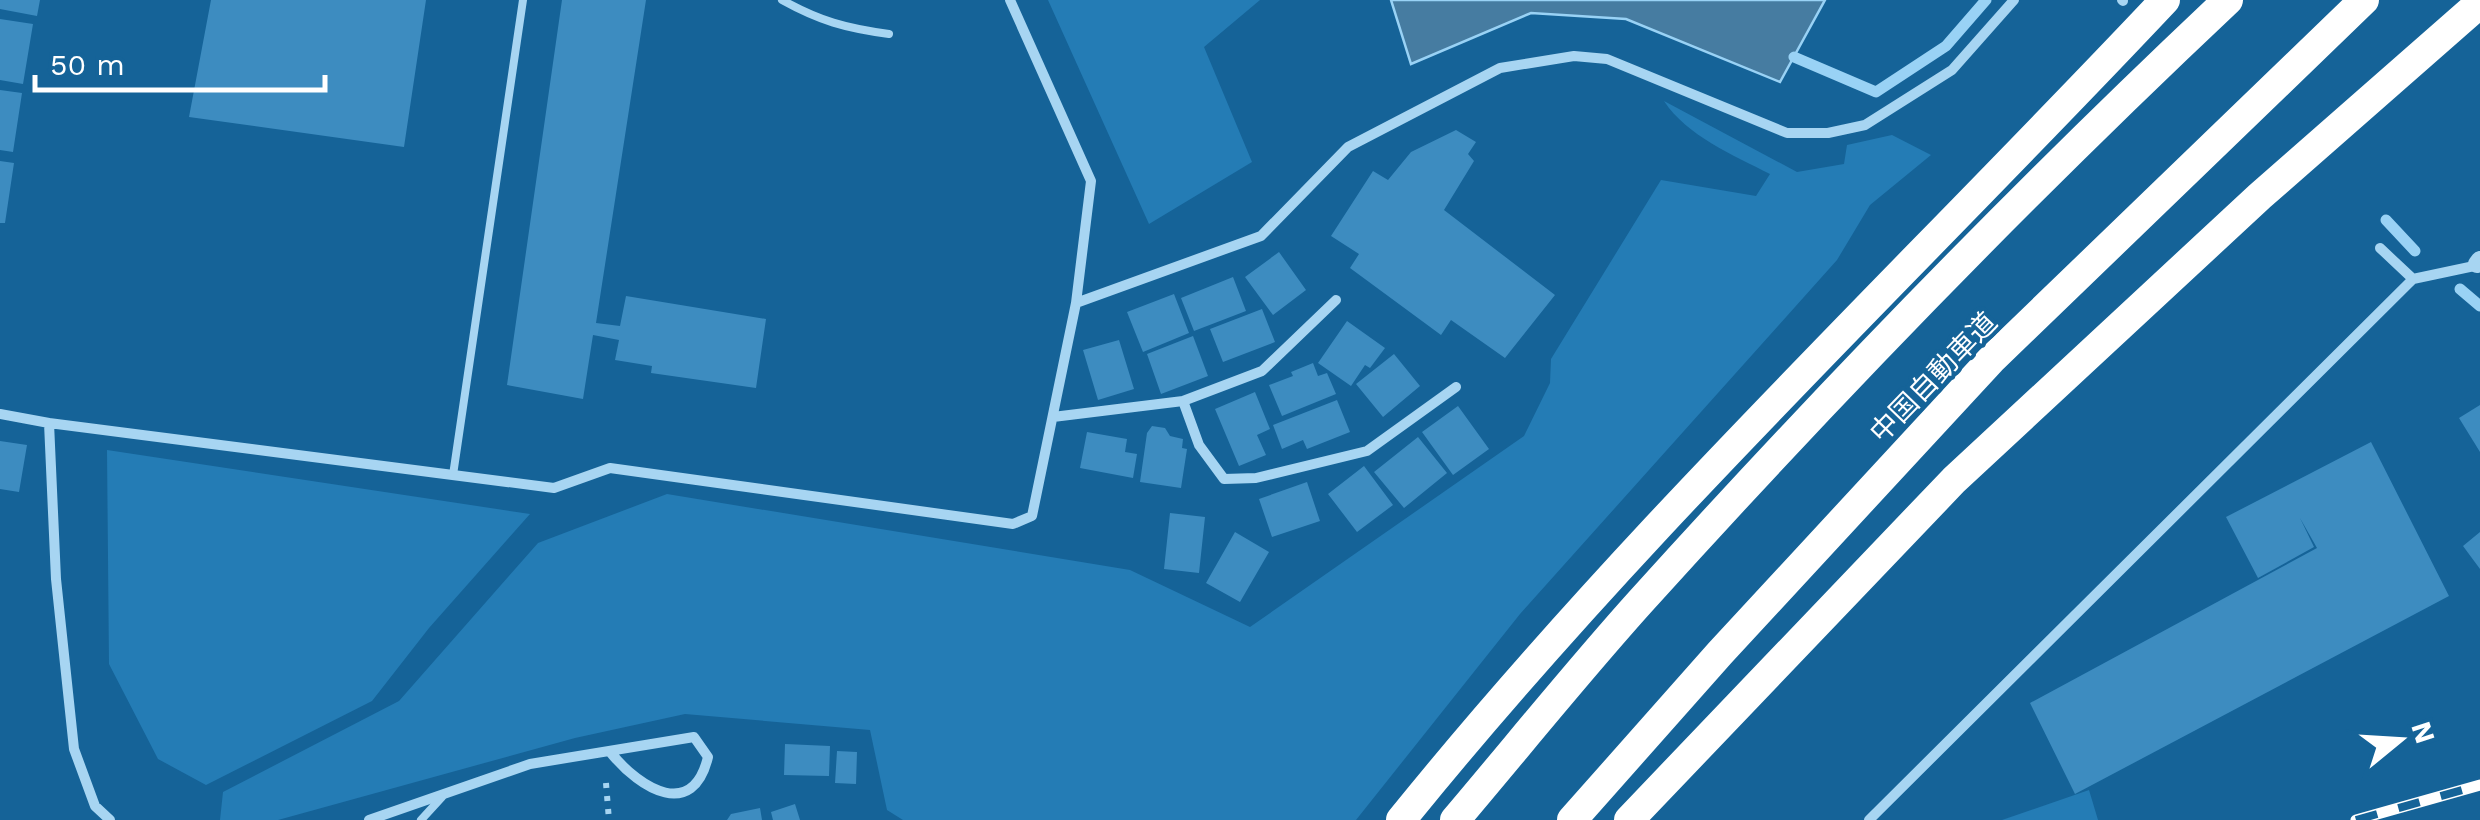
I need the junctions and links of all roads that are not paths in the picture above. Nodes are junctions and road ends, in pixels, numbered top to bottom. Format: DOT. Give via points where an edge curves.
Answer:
graph roads {
  1 [pos="523,0"];
  2 [pos="782,0"];
  3 [pos="1010,0"];
  4 [pos="2014,0"];
  5 [pos="2165,0"];
  6 [pos="2228,0"];
  7 [pos="2364,0"];
  8 [pos="2480,3"];
  9 [pos="889,34"];
  10 [pos="2380,248"];
  11 [pos="2479,263"];
  12 [pos="2413,280"];
  13 [pos="1336,300"];
  14 [pos="1076,303"];
  15 [pos="1456,387"];
  16 [pos="1184,402"];
  17 [pos="0,414"];
  18 [pos="1053,417"];
  19 [pos="48,423"];
  20 [pos="453,475"];
  21 [pos="611,752"];
  22 [pos="445,794"];
  23 [pos="110,820"];
  24 [pos="369,820"];
  25 [pos="421,820"];
  26 [pos="1401,820"];
  27 [pos="1455,820"];
  28 [pos="1572,820"];
  29 [pos="1629,820"];
  30 [pos="1870,820"];
  1 -- 20 [label="lane"];
  2 -- 9 [label="lane" via="829,24"];
  3 -- 14 [label="street" via="1091,180"];
  4 -- 14 [label="street" via="1952,70 1866,125 1828,133 1787,133 1607,59 1574,56 1500,68 1348,147 1261,236"];
  5 -- 26 [label="highway" via="1822,351 1478,724"];
  6 -- 27 [label="highway" via="1933,288 1640,603"];
  7 -- 28 [label="highway, 中国自動車道" via="1991,360"];
  8 -- 29 [label="highway" via="1954,480"];
  10 -- 12 [label="street"];
  11 -- 12 [label="street"];
  12 -- 30 [label="street"];
  13 -- 16 [label="street" via="1262,371"];
  14 -- 18 [label="street"];
  15 -- 16 [label="street" via="1368,451 1224,480 1199,445"];
  16 -- 18 [label="street"];
  17 -- 19 [label="street"];
  18 -- 20 [label="street" via="1032,516 1013,524 610,468 554,488"];
  19 -- 20 [label="street"];
  19 -- 23 [label="street" via="74,749 95,806"];
  21 -- 21 [label="street" via="694,737 708,757 704,778 688,795 666,799 648,791"];
  21 -- 22 [label="street" via="530,764"];
  22 -- 24 [label="street"];
  22 -- 25 [label="lane"];
}
